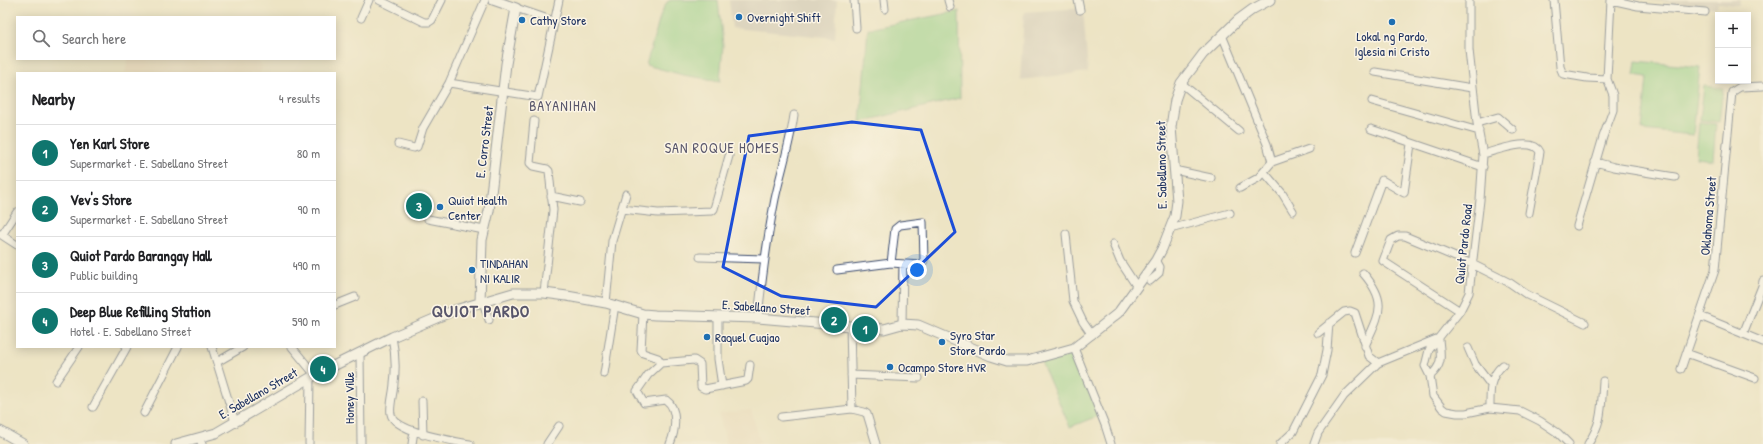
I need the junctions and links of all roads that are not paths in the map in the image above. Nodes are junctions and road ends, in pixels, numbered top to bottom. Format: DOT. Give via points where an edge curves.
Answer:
graph roads {
  1 [pos="369,0"];
  2 [pos="379,0"];
  3 [pos="442,0"];
  4 [pos="485,0"];
  5 [pos="493,0"];
  6 [pos="559,0"];
  7 [pos="854,0"];
  8 [pos="884,0"];
  9 [pos="1078,0"];
  10 [pos="1270,0"];
  11 [pos="1469,0"];
  12 [pos="1554,0"];
  13 [pos="1611,0"];
  14 [pos="516,8"];
  15 [pos="885,9"];
  16 [pos="1080,10"];
  17 [pos="1705,12"];
  18 [pos="361,18"];
  19 [pos="554,21"];
  20 [pos="856,28"];
  21 [pos="1222,35"];
  22 [pos="1375,72"];
  23 [pos="1607,79"];
  24 [pos="449,83"];
  25 [pos="1181,83"];
  26 [pos="1763,86"];
  27 [pos="1472,88"];
  28 [pos="504,91"];
  29 [pos="1372,101"];
  30 [pos="794,115"];
  31 [pos="534,121"];
  32 [pos="1477,123"];
  33 [pos="1371,129"];
  34 [pos="1513,130"];
  35 [pos="1478,131"];
  36 [pos="1239,132"];
  37 [pos="398,144"];
  38 [pos="1412,144"];
  39 [pos="1309,149"];
  40 [pos="1483,154"];
  41 [pos="729,156"];
  42 [pos="1272,162"];
  43 [pos="1595,162"];
  44 [pos="1483,167"];
  45 [pos="1174,170"];
  46 [pos="1264,172"];
  47 [pos="1675,177"];
  48 [pos="1212,178"];
  49 [pos="1240,188"];
  50 [pos="626,194"];
  51 [pos="551,196"];
  52 [pos="580,202"];
  53 [pos="622,209"];
  54 [pos="1293,211"];
  55 [pos="16,213"];
  56 [pos="1230,213"];
  57 [pos="1529,213"];
  58 [pos="428,219"];
  59 [pos="1577,226"];
  60 [pos="1170,229"];
  61 [pos="484,230"];
  62 [pos="1066,234"];
  63 [pos="1,235"];
  64 [pos="1113,244"];
  65 [pos="16,245"];
  66 [pos="1355,253"];
  67 [pos="700,257"];
  68 [pos="764,259"];
  69 [pos="1156,260"];
  70 [pos="891,263"];
  71 [pos="903,264"];
  72 [pos="1472,264"];
  73 [pos="837,270"];
  74 [pos="1363,273"];
  75 [pos="1150,281"];
  76 [pos="1763,281"];
  77 [pos="1138,287"];
  78 [pos="544,293"];
  79 [pos="355,297"];
  80 [pos="482,302"];
  81 [pos="611,304"];
  82 [pos="336,305"];
  83 [pos="1460,311"];
  84 [pos="643,314"];
  85 [pos="1700,316"];
  86 [pos="718,317"];
  87 [pos="758,318"];
  88 [pos="488,320"];
  89 [pos="1585,323"];
  90 [pos="902,324"];
  91 [pos="1328,324"];
  92 [pos="850,326"];
  93 [pos="1318,333"];
  94 [pos="1743,334"];
  95 [pos="1092,335"];
  96 [pos="392,337"];
  97 [pos="1440,338"];
  98 [pos="1763,342"];
  99 [pos="1365,346"];
  100 [pos="78,348"];
  101 [pos="126,348"];
  102 [pos="177,348"];
  103 [pos="212,348"];
  104 [pos="241,348"];
  105 [pos="293,348"];
  106 [pos="1074,348"];
  107 [pos="1468,348"];
  108 [pos="360,353"];
  109 [pos="1686,353"];
  110 [pos="217,362"];
  111 [pos="661,363"];
  112 [pos="1378,363"];
  113 [pos="750,365"];
  114 [pos="1503,366"];
  115 [pos="1680,369"];
  116 [pos="604,374"];
  117 [pos="851,375"];
  118 [pos="1430,376"];
  119 [pos="313,377"];
  120 [pos="919,378"];
  121 [pos="1755,378"];
  122 [pos="56,381"];
  123 [pos="1603,381"];
  124 [pos="1490,384"];
  125 [pos="722,386"];
  126 [pos="422,402"];
  127 [pos="93,407"];
  128 [pos="1490,408"];
  129 [pos="852,409"];
  130 [pos="144,413"];
  131 [pos="781,417"];
  132 [pos="235,422"];
  133 [pos="559,426"];
  134 [pos="414,431"];
  135 [pos="0,432"];
  136 [pos="423,435"];
  137 [pos="201,441"];
  138 [pos="23,444"];
  139 [pos="176,444"];
  140 [pos="309,444"];
  141 [pos="361,444"];
  142 [pos="412,444"];
  143 [pos="467,444"];
  144 [pos="547,444"];
  145 [pos="670,444"];
  146 [pos="876,444"];
  147 [pos="1111,444"];
  148 [pos="1280,444"];
  149 [pos="1314,444"];
  150 [pos="1569,444"];
  151 [pos="1588,444"];
  1 -- 18 [label="street"];
  2 -- 3 [label="street" via="424,22 429,22"];
  4 -- 24 [label="street"];
  5 -- 14 [label="street"];
  6 -- 19 [label="street"];
  7 -- 20 [label="street"];
  8 -- 15 [label="street"];
  9 -- 16 [label="street"];
  10 -- 21 [label="street, E. Sabellano Street" via="1248,12"];
  11 -- 27 [label="street, Quiot Pardo Road"];
  12 -- 23 [label="street" via="1560,67 1563,74"];
  13 -- 17 [label="street" via="1638,6"];
  13 -- 23 [label="street"];
  14 -- 19 [label="street"];
  14 -- 28 [label="street, E. Corro Street"];
  19 -- 28 [label="street" via="538,97"];
  21 -- 25 [label="street, E. Sabellano Street" via="1203,54"];
  21 -- 42 [label="street"];
  22 -- 27 [label="street"];
  23 -- 43 [label="street" via="1613,95 1613,110"];
  24 -- 28 [label="street"];
  24 -- 37 [label="street" via="423,128 417,147"];
  25 -- 36 [label="street"];
  25 -- 45 [label="street, E. Sabellano Street" via="1175,100 1172,122"];
  26 -- 85 [label="street, Oklahoma Street" via="1740,87 1732,92 1715,270"];
  27 -- 32 [label="street, Quiot Pardo Road"];
  28 -- 61 [label="street, E. Corro Street"];
  29 -- 35 [label="street"];
  30 -- 68 [label="street"];
  31 -- 51 [label="street" via="530,163 547,169"];
  32 -- 34 [label="street" via="1498,117"];
  32 -- 35 [label="street, Quiot Pardo Road"];
  33 -- 38 [label="street"];
  35 -- 40 [label="street, Quiot Pardo Road"];
  38 -- 44 [label="street"];
  38 -- 66 [label="street" via="1404,193 1382,180"];
  39 -- 42 [label="street"];
  40 -- 44 [label="street, Quiot Pardo Road"];
  40 -- 57 [label="street" via="1512,146 1534,145 1538,148 1540,152"];
  41 -- 53 [label="street" via="712,211 658,213"];
  42 -- 46 [label="street"];
  43 -- 47 [label="street"];
  43 -- 59 [label="street"];
  44 -- 72 [label="street, Quiot Pardo Road"];
  45 -- 48 [label="street"];
  45 -- 60 [label="street, E. Sabellano Street" via="1177,201"];
  46 -- 49 [label="street"];
  46 -- 54 [label="street"];
  50 -- 53 [label="street"];
  51 -- 52 [label="street"];
  51 -- 78 [label="street" via="553,210"];
  53 -- 81 [label="street" via="612,241"];
  55 -- 63 [label="street"];
  56 -- 60 [label="street"];
  58 -- 61 [label="street"];
  60 -- 69 [label="street, E. Sabellano Street"];
  61 -- 80 [label="street, E. Corro Street"];
  62 -- 95 [label="street" via="1073,301"];
  63 -- 65 [label="street"];
  64 -- 77 [label="street" via="1120,261"];
  67 -- 68 [label="street"];
  68 -- 87 [label="street"];
  69 -- 75 [label="street" via="1160,267 1159,273"];
  69 -- 77 [label="street, E. Sabellano Street"];
  70 -- 71 [label="street"];
  70 -- 71 [label="street" via="895,229 900,225 923,222 924,261 920,265"];
  70 -- 73 [label="street"];
  71 -- 90 [label="street"];
  72 -- 83 [label="street, Quiot Pardo Road" via="1470,293"];
  72 -- 83 [label="street" via="1405,236 1391,240 1383,261"];
  72 -- 89 [label="street"];
  74 -- 99 [label="street" via="1377,293 1380,312"];
  76 -- 94 [label="street"];
  77 -- 95 [label="street, E. Sabellano Street" via="1118,313"];
  78 -- 80 [label="street, E. Sabellano Street" via="513,293"];
  78 -- 81 [label="street, E. Sabellano Street"];
  79 -- 82 [label="street"];
  80 -- 88 [label="street"];
  80 -- 96 [label="street, E. Sabellano Street" via="455,310"];
  81 -- 84 [label="street, E. Sabellano Street"];
  81 -- 116 [label="street"];
  83 -- 97 [label="street, Quiot Pardo Road"];
  84 -- 86 [label="street, E. Sabellano Street"];
  84 -- 111 [label="street" via="641,350 643,354 658,358"];
  85 -- 94 [label="street"];
  85 -- 109 [label="street, Oklahoma Street"];
  86 -- 87 [label="street, E. Sabellano Street"];
  86 -- 125 [label="street" via="718,359"];
  87 -- 92 [label="street, E. Sabellano Street"];
  90 -- 92 [label="street, E. Sabellano Street" via="884,329"];
  90 -- 106 [label="street, E. Sabellano Street" via="918,324 1007,361 1026,361"];
  91 -- 93 [label="street"];
  91 -- 99 [label="street" via="1344,312 1355,313"];
  91 -- 148 [label="street" via="1327,350 1322,375 1293,432"];
  92 -- 117 [label="street"];
  94 -- 98 [label="street"];
  95 -- 106 [label="street, E. Sabellano Street"];
  96 -- 108 [label="street, E. Sabellano Street"];
  96 -- 134 [label="street" via="395,381 391,414 394,420"];
  97 -- 112 [label="street"];
  97 -- 118 [label="street" via="1442,356 1437,370"];
  97 -- 118 [label="street, Quiot Pardo Road" via="1429,350 1425,366"];
  99 -- 112 [label="street" via="1369,356"];
  100 -- 122 [label="street"];
  101 -- 127 [label="street"];
  102 -- 130 [label="street"];
  103 -- 110 [label="street"];
  104 -- 110 [label="street"];
  105 -- 119 [label="street"];
  106 -- 147 [label="street"];
  107 -- 124 [label="street" via="1475,364"];
  108 -- 119 [label="street, E. Sabellano Street"];
  108 -- 141 [label="street, Honey Ville"];
  109 -- 115 [label="street, Oklahoma Street"];
  109 -- 121 [label="street"];
  110 -- 132 [label="street"];
  111 -- 125 [label="street" via="698,361 701,387 703,389"];
  111 -- 145 [label="street" via="648,375 637,393 644,403 666,400 670,403 676,422"];
  112 -- 149 [label="street" via="1344,396 1318,433"];
  113 -- 125 [label="street" via="748,380"];
  114 -- 124 [label="street" via="1496,371"];
  117 -- 120 [label="street"];
  117 -- 129 [label="street"];
  118 -- 128 [label="street" via="1433,396 1446,411 1457,414"];
  119 -- 132 [label="street, E. Sabellano Street"];
  119 -- 140 [label="street"];
  123 -- 151 [label="street" via="1600,420"];
  124 -- 128 [label="street"];
  126 -- 136 [label="street"];
  128 -- 150 [label="street" via="1520,412 1540,421"];
  129 -- 131 [label="street"];
  129 -- 146 [label="street" via="867,414"];
  132 -- 137 [label="street, E. Sabellano Street"];
  133 -- 144 [label="street"];
  134 -- 136 [label="street"];
  134 -- 142 [label="street"];
  135 -- 138 [label="street"];
  136 -- 143 [label="street"];
  137 -- 139 [label="street, E. Sabellano Street"];
}
